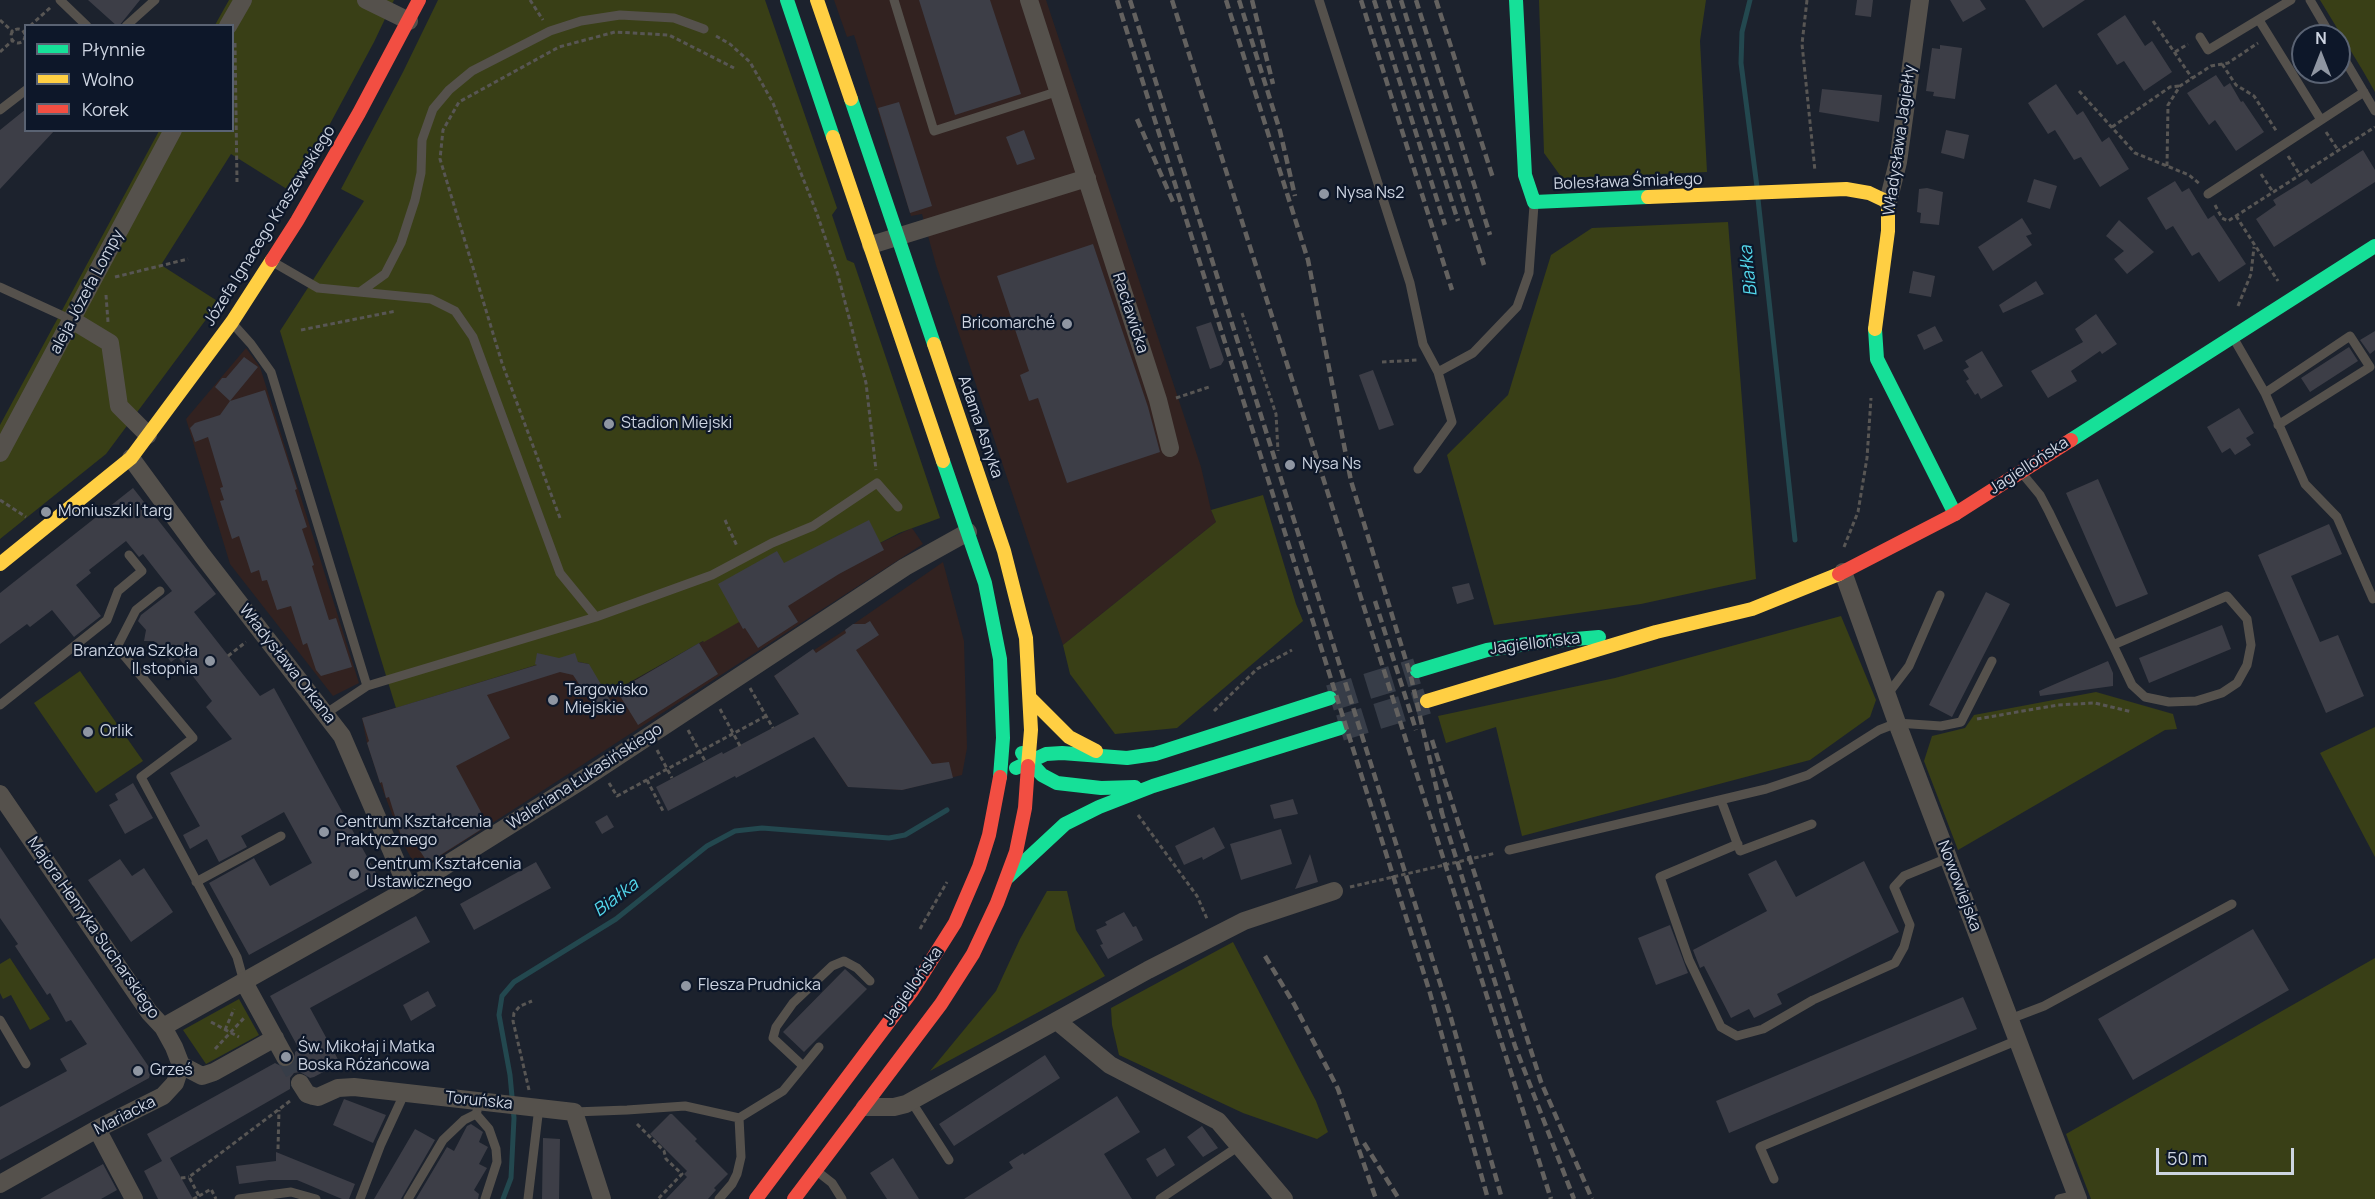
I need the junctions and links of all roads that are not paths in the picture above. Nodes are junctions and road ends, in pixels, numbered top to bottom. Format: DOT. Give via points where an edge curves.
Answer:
graph roads {
  1 [pos="59,0"];
  2 [pos="155,0"];
  3 [pos="243,0"];
  4 [pos="366,0"];
  5 [pos="418,0"];
  6 [pos="787,0"];
  7 [pos="817,0"];
  8 [pos="894,0"];
  9 [pos="1029,0"];
  10 [pos="1319,0"];
  11 [pos="1516,0"];
  12 [pos="1920,0"];
  13 [pos="2291,0"];
  14 [pos="2310,0"];
  15 [pos="2259,20"];
  16 [pos="409,21"];
  17 [pos="85,24"];
  18 [pos="128,24"];
  19 [pos="233,24"];
  20 [pos="2324,24"];
  21 [pos="704,29"];
  22 [pos="2200,37"];
  23 [pos="2351,70"];
  24 [pos="24,92"];
  25 [pos="1059,92"];
  26 [pos="2364,92"];
  27 [pos="0,110"];
  28 [pos="2375,111"];
  29 [pos="2321,120"];
  30 [pos="172,132"];
  31 [pos="1087,178"];
  32 [pos="2208,194"];
  33 [pos="1534,202"];
  34 [pos="1888,202"];
  35 [pos="898,237"];
  36 [pos="871,245"];
  37 [pos="2375,246"];
  38 [pos="271,261"];
  39 [pos="0,287"];
  40 [pos="360,292"];
  41 [pos="72,320"];
  42 [pos="232,322"];
  43 [pos="2233,337"];
  44 [pos="1438,372"];
  45 [pos="2265,393"];
  46 [pos="2278,425"];
  47 [pos="148,435"];
  48 [pos="1170,448"];
  49 [pos="0,453"];
  50 [pos="131,458"];
  51 [pos="1418,469"];
  52 [pos="2020,471"];
  53 [pos="898,507"];
  54 [pos="1955,514"];
  55 [pos="968,532"];
  56 [pos="129,555"];
  57 [pos="0,564"];
  58 [pos="1843,572"];
  59 [pos="160,591"];
  60 [pos="1940,595"];
  61 [pos="2373,599"];
  62 [pos="596,617"];
  63 [pos="1656,632"];
  64 [pos="2113,645"];
  65 [pos="1992,661"];
  66 [pos="1417,671"];
  67 [pos="367,686"];
  68 [pos="1887,695"];
  69 [pos="1030,698"];
  70 [pos="1330,698"];
  71 [pos="1427,701"];
  72 [pos="0,705"];
  73 [pos="326,714"];
  74 [pos="1897,723"];
  75 [pos="1340,728"];
  76 [pos="1003,738"];
  77 [pos="1107,757"];
  78 [pos="1200,757"];
  79 [pos="1030,760"];
  80 [pos="1000,778"];
  81 [pos="1153,786"];
  82 [pos="0,794"];
  83 [pos="1720,800"];
  84 [pos="1812,824"];
  85 [pos="280,836"];
  86 [pos="1738,844"];
  87 [pos="1509,850"];
  88 [pos="1948,858"];
  89 [pos="1007,878"];
  90 [pos="196,882"];
  91 [pos="408,889"];
  92 [pos="1334,891"];
  93 [pos="2232,904"];
  94 [pos="870,981"];
  95 [pos="244,982"];
  96 [pos="2010,1019"];
  97 [pos="0,1020"];
  98 [pos="1057,1021"];
  99 [pos="163,1027"];
  100 [pos="275,1038"];
  101 [pos="2018,1040"];
  102 [pos="819,1047"];
  103 [pos="285,1057"];
  104 [pos="26,1064"];
  105 [pos="803,1066"];
  106 [pos="187,1069"];
  107 [pos="302,1087"];
  108 [pos="405,1092"];
  109 [pos="912,1101"];
  110 [pos="535,1107"];
  111 [pos="865,1107"];
  112 [pos="477,1108"];
  113 [pos="574,1112"];
  114 [pos="739,1118"];
  115 [pos="97,1129"];
  116 [pos="1239,1146"];
  117 [pos="949,1160"];
  118 [pos="816,1170"];
  119 [pos="1774,1179"];
  120 [pos="0,1184"];
  121 [pos="2071,1198"];
  122 [pos="134,1199"];
  123 [pos="239,1199"];
  124 [pos="316,1199"];
  125 [pos="360,1199"];
  126 [pos="408,1199"];
  127 [pos="485,1199"];
  128 [pos="528,1199"];
  129 [pos="602,1199"];
  130 [pos="719,1199"];
  131 [pos="756,1199"];
  132 [pos="794,1199"];
  133 [pos="842,1199"];
  134 [pos="1160,1199"];
  135 [pos="1284,1199"];
  1 -- 17 [label="lane"];
  2 -- 18 [label="lane"];
  3 -- 19 [label="street"];
  4 -- 16 [label="street"];
  5 -- 16 [label="street, Józefa Ignacego Kraszewskiego"];
  6 -- 36 [label="street"];
  7 -- 35 [label="street, Adama Asnyka"];
  8 -- 25 [label="lane" via="934,131"];
  9 -- 25 [label="street, Racławicka"];
  10 -- 44 [label="lane" via="1410,283 1423,344"];
  11 -- 33 [label="street, Bolesława Śmiałego" via="1525,175"];
  12 -- 34 [label="street, Władysława Jagiełły" via="1898,162"];
  13 -- 15 [label="lane"];
  14 -- 20 [label="lane"];
  15 -- 22 [label="lane" via="2208,50"];
  15 -- 29 [label="lane"];
  16 -- 38 [label="street, Józefa Ignacego Kraszewskiego"];
  21 -- 40 [label="lane" via="674,18 620,15 581,21 550,31 472,71 434,109 422,140 421,173 401,243 385,274"];
  23 -- 26 [label="lane"];
  24 -- 27 [label="lane"];
  25 -- 31 [label="street, Racławicka"];
  26 -- 28 [label="lane"];
  26 -- 29 [label="lane"];
  29 -- 32 [label="lane"];
  30 -- 41 [label="street, aleja Józefa Lompy" via="101,277"];
  31 -- 35 [label="street"];
  31 -- 48 [label="street, Racławicka" via="1160,404"];
  33 -- 34 [label="street, Bolesława Śmiałego" via="1846,189"];
  33 -- 44 [label="lane" via="1529,273 1517,307 1473,353"];
  34 -- 54 [label="street, Władysława Jagiełły" via="1875,338 1877,359"];
  35 -- 36 [label="street"];
  35 -- 69 [label="street, Adama Asnyka" via="1014,584 1026,638"];
  36 -- 55 [label="street"];
  37 -- 43 [label="street, Jagiellońska"];
  38 -- 40 [label="lane" via="318,288"];
  38 -- 42 [label="street, Józefa Ignacego Kraszewskiego"];
  39 -- 41 [label="lane"];
  40 -- 62 [label="lane" via="431,299 455,311 473,337 560,573"];
  41 -- 47 [label="street" via="110,343 119,406"];
  41 -- 49 [label="street, aleja Józefa Lompy"];
  42 -- 47 [label="street, Józefa Ignacego Kraszewskiego"];
  42 -- 67 [label="lane" via="271,372"];
  43 -- 45 [label="lane"];
  43 -- 52 [label="street, Jagiellońska"];
  44 -- 51 [label="lane" via="1452,422"];
  45 -- 46 [label="lane"];
  45 -- 46 [label="lane" via="2350,336 2370,367"];
  46 -- 61 [label="lane" via="2305,484 2337,517"];
  47 -- 50 [label="street, Józefa Ignacego Kraszewskiego"];
  50 -- 57 [label="street, Józefa Ignacego Kraszewskiego"];
  50 -- 73 [label="street, Władysława Orkana"];
  52 -- 54 [label="street, Jagiellońska"];
  52 -- 64 [label="lane" via="2040,495"];
  53 -- 62 [label="lane" via="877,483 813,526 712,575"];
  54 -- 58 [label="street, Jagiellońska"];
  55 -- 76 [label="street" via="996,630"];
  55 -- 91 [label="street, Waleriana Łukasińskiego" via="905,567 600,769"];
  56 -- 72 [label="lane" via="142,571 118,591 106,620"];
  58 -- 63 [label="street, Jagiellońska" via="1752,609"];
  58 -- 68 [label="street, Nowowiejska"];
  59 -- 90 [label="lane" via="136,610 117,647 193,738 141,777"];
  60 -- 68 [label="lane" via="1909,666"];
  62 -- 67 [label="lane"];
  63 -- 66 [label="street, Jagiellońska" via="1487,650"];
  63 -- 71 [label="street, Jagiellońska"];
  64 -- 64 [label="lane" via="2227,596 2247,619 2250,645 2247,665 2237,683 2222,693 2196,701 2169,702 2145,697 2132,685"];
  65 -- 74 [label="lane" via="1961,722 1941,726"];
  67 -- 73 [label="lane"];
  68 -- 74 [label="street, Nowowiejska"];
  69 -- 77 [label="street, Jagiellońska" via="1069,737"];
  69 -- 79 [label="street, Adama Asnyka"];
  70 -- 78 [label="street, Jagiellońska"];
  73 -- 91 [label="street, Władysława Orkana" via="342,736"];
  74 -- 83 [label="lane" via="1879,730 1808,775"];
  74 -- 88 [label="street, Nowowiejska"];
  75 -- 78 [label="street, Jagiellońska"];
  76 -- 79 [label="street, Jagiellońska"];
  76 -- 80 [label="street"];
  77 -- 78 [label="street, Jagiellońska"];
  77 -- 79 [label="street, Jagiellońska" via="1062,753"];
  78 -- 81 [label="street, Jagiellońska"];
  79 -- 80 [label="street, Jagiellońska"];
  79 -- 81 [label="street, Jagiellońska" via="1042,775 1057,783 1101,788"];
  79 -- 89 [label="street, Adama Asnyka" via="1025,808"];
  80 -- 131 [label="street, Jagiellońska" via="980,867 955,923 912,991"];
  81 -- 89 [label="street, Jagiellońska" via="1065,824"];
  82 -- 99 [label="street, Majora Henryka Sucharskiego"];
  83 -- 86 [label="lane"];
  83 -- 87 [label="lane"];
  84 -- 86 [label="lane" via="1740,851"];
  85 -- 90 [label="lane"];
  86 -- 88 [label="lane" via="1660,877 1689,960 1721,1027 1737,1035 1763,1029 1813,1000 1895,963 1910,925 1894,887 1904,876"];
  88 -- 96 [label="street, Nowowiejska"];
  89 -- 111 [label="street, Jagiellońska" via="958,979"];
  90 -- 95 [label="lane" via="237,957"];
  91 -- 95 [label="street, Waleriana Łukasińskiego"];
  92 -- 98 [label="street" via="1244,921"];
  93 -- 96 [label="lane" via="2044,1006"];
  94 -- 105 [label="lane" via="844,961 832,966 793,1003 773,1038"];
  95 -- 99 [label="street, Waleriana Łukasińskiego"];
  95 -- 100 [label="street"];
  96 -- 101 [label="street, Nowowiejska"];
  97 -- 104 [label="lane"];
  98 -- 109 [label="street"];
  98 -- 116 [label="street" via="1110,1065 1218,1120"];
  99 -- 106 [label="street, Majora Henryka Sucharskiego"];
  100 -- 103 [label="street"];
  100 -- 106 [label="street" via="214,1072 202,1076"];
  101 -- 119 [label="lane" via="1760,1147"];
  101 -- 121 [label="street, Nowowiejska"];
  102 -- 105 [label="lane"];
  105 -- 114 [label="lane" via="783,1091"];
  106 -- 115 [label="street, Mariacka" via="163,1096"];
  107 -- 108 [label="street, Toruńska" via="318,1097 338,1088 354,1087"];
  108 -- 112 [label="street, Toruńska"];
  108 -- 125 [label="lane"];
  109 -- 111 [label="street" via="894,1107"];
  109 -- 117 [label="lane"];
  110 -- 112 [label="street, Toruńska" via="496,1103"];
  110 -- 113 [label="street, Toruńska"];
  110 -- 128 [label="lane"];
  111 -- 118 [label="street, Jagiellońska"];
  112 -- 126 [label="lane" via="443,1140"];
  112 -- 127 [label="lane" via="496,1149 497,1162"];
  113 -- 114 [label="lane" via="684,1106"];
  113 -- 129 [label="street"];
  114 -- 130 [label="lane" via="741,1156 737,1174"];
  115 -- 120 [label="street, Mariacka"];
  115 -- 122 [label="street"];
  116 -- 134 [label="lane"];
  116 -- 135 [label="street"];
  118 -- 132 [label="street, Jagiellońska"];
  118 -- 133 [label="lane" via="832,1183"];
  123 -- 124 [label="lane" via="291,1192"];
}
